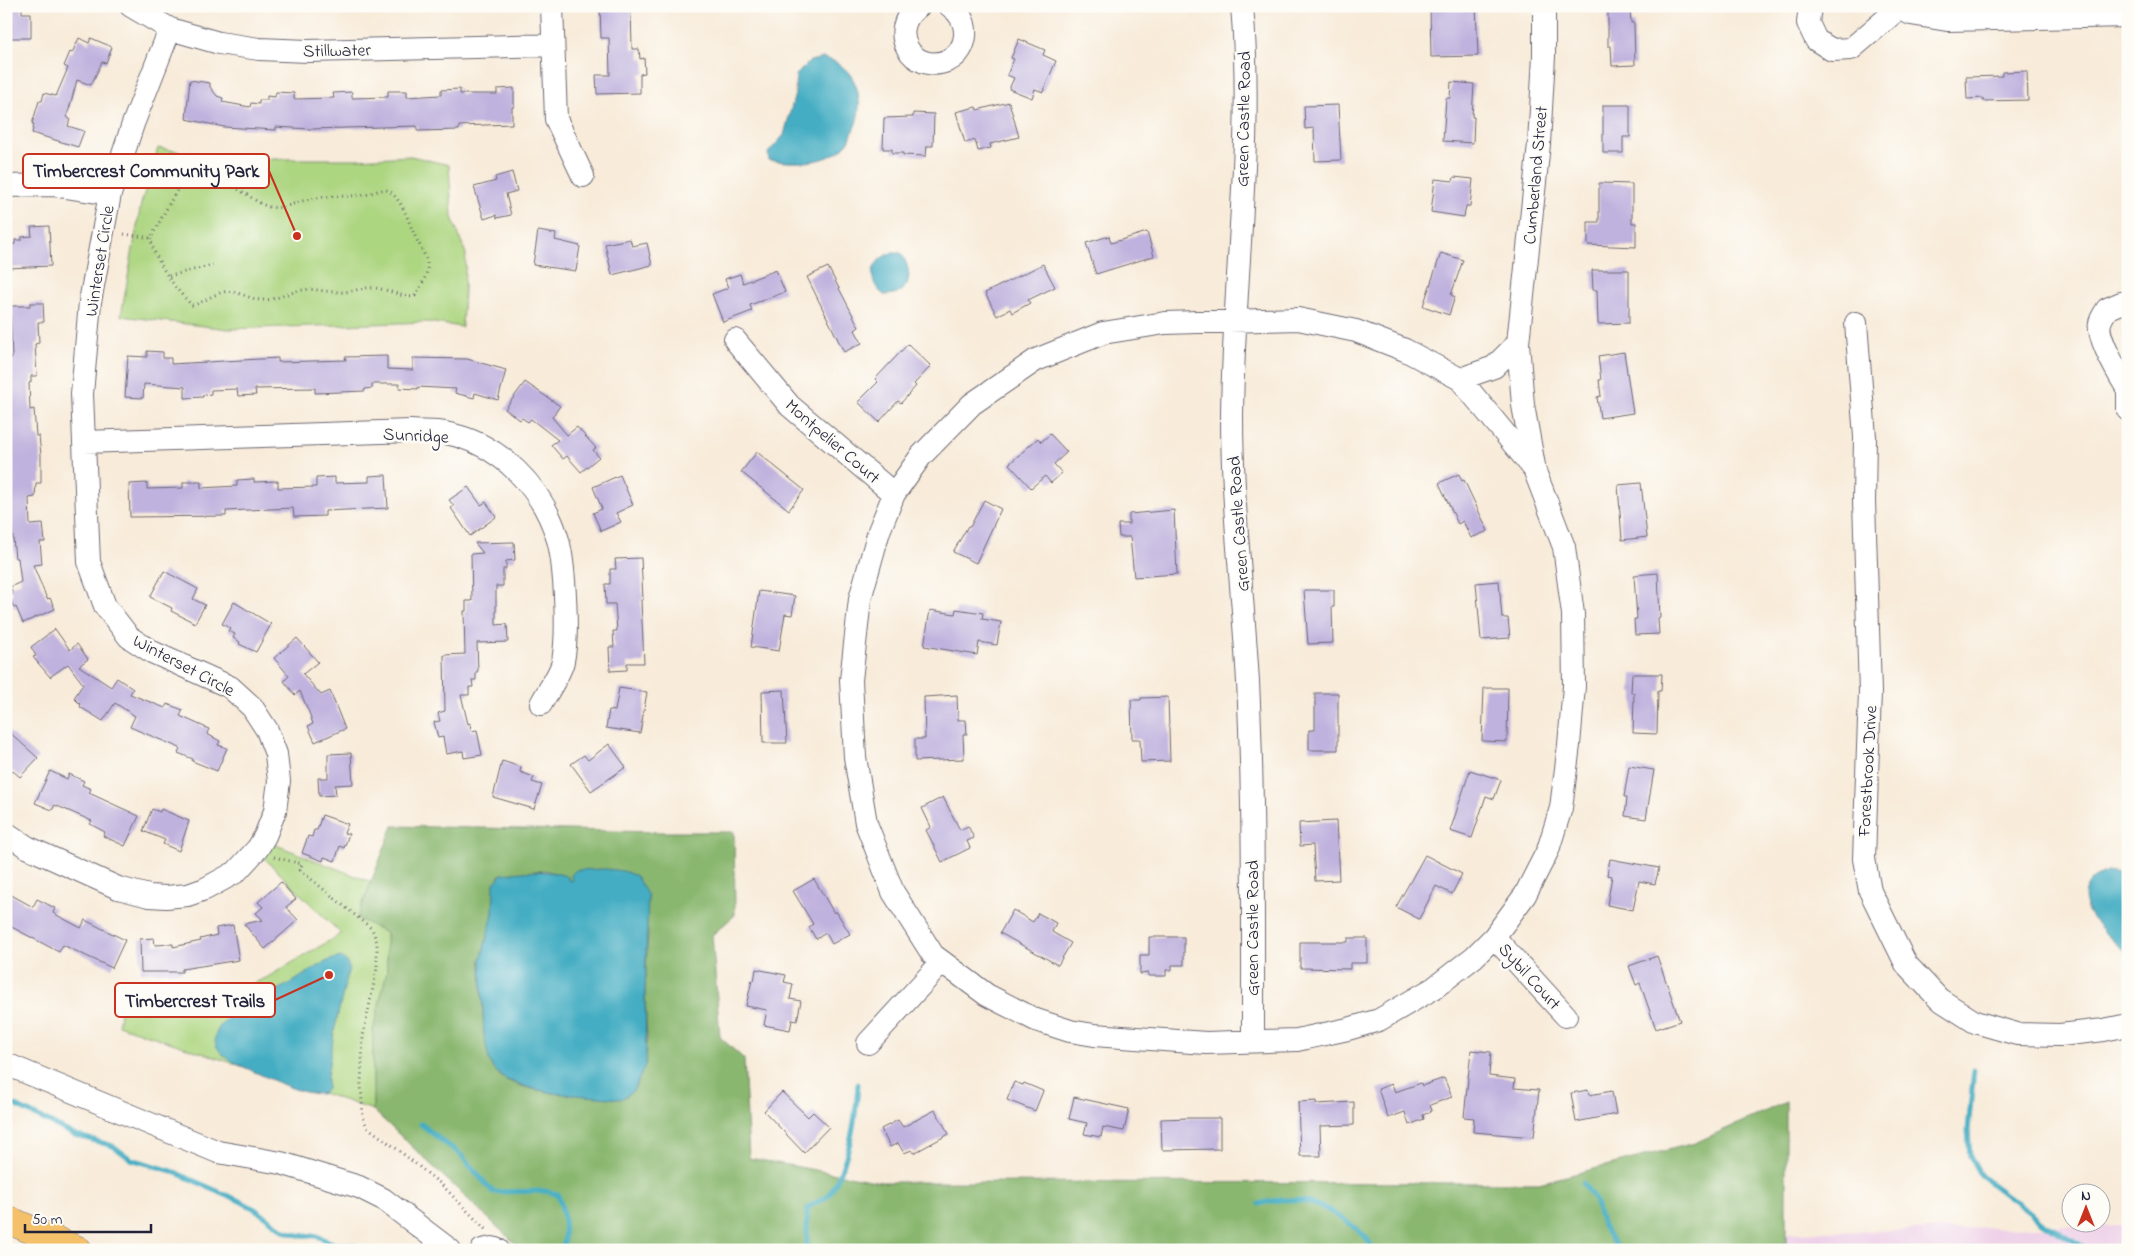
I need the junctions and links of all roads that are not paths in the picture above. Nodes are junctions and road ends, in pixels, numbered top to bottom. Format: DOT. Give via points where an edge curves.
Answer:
graph roads {
  1 [pos="130,6"];
  2 [pos="552,6"];
  3 [pos="919,6"];
  4 [pos="950,6"];
  5 [pos="1242,6"];
  6 [pos="1544,6"];
  7 [pos="1810,6"];
  8 [pos="1896,7"];
  9 [pos="2128,16"];
  10 [pos="170,28"];
  11 [pos="552,45"];
  12 [pos="584,176"];
  13 [pos="6,186"];
  14 [pos="110,194"];
  15 [pos="2128,304"];
  16 [pos="1236,320"];
  17 [pos="1856,323"];
  18 [pos="735,340"];
  19 [pos="1518,343"];
  20 [pos="1460,379"];
  21 [pos="2127,382"];
  22 [pos="2128,410"];
  23 [pos="84,442"];
  24 [pos="1534,469"];
  25 [pos="894,494"];
  26 [pos="541,704"];
  27 [pos="6,833"];
  28 [pos="1494,937"];
  29 [pos="942,962"];
  30 [pos="1566,1016"];
  31 [pos="2128,1025"];
  32 [pos="1253,1041"];
  33 [pos="868,1043"];
  34 [pos="6,1064"];
  35 [pos="6,1219"];
  36 [pos="78,1250"];
  37 [pos="450,1250"];
  1 -- 10 [label="street, Stillwater"];
  2 -- 11 [label="street"];
  3 -- 4 [label="street" via="906,19 903,40 915,58 933,64 952,58 964,42 964,23"];
  5 -- 16 [label="street, Green Castle Road" via="1246,45 1245,121"];
  6 -- 19 [label="street, Cumberland Street" via="1539,144"];
  7 -- 8 [label="street" via="1808,24 1816,40 1832,50 1851,49"];
  8 -- 9 [label="street" via="1928,18 1947,20"];
  10 -- 11 [label="street, Stillwater" via="219,43 279,50"];
  10 -- 14 [label="street, Winterset Circle"];
  11 -- 12 [label="street" via="556,119"];
  13 -- 14 [label="street" via="53,185"];
  14 -- 23 [label="street, Winterset Circle" via="90,302 82,394"];
  15 -- 21 [label="street" via="2121,303 2107,309 2100,322 2100,331 2113,364"];
  16 -- 20 [label="street" via="1298,319 1356,330 1405,350"];
  16 -- 25 [label="street" via="1165,323 1103,333 1036,360 972,404 921,456"];
  16 -- 32 [label="street, Green Castle Road" via="1232,418 1248,685"];
  17 -- 31 [label="street, Forestbrook Drive" via="1865,437 1870,692 1864,859 1870,891 1906,964 1939,998 1975,1022 2017,1034 2060,1035"];
  18 -- 25 [label="street, Montpelier Court" via="790,406"];
  19 -- 20 [label="street" via="1494,367"];
  19 -- 24 [label="street, Cumberland Street" via="1523,406"];
  20 -- 24 [label="street"];
  21 -- 22 [label="street"];
  23 -- 26 [label="street, Sunridge" via="411,431 445,433 470,440 493,452 535,491 550,519 562,556 566,623 563,662"];
  23 -- 27 [label="street, Winterset Circle" via="89,562 105,606 120,628 139,645 230,687 252,707 276,754 275,811 258,848 236,872 188,895 148,896 118,888 27,847"];
  24 -- 28 [label="street" via="1564,547 1573,614 1574,686 1561,808 1548,850 1525,895"];
  25 -- 29 [label="street" via="879,532 860,599 851,680 855,757 866,823 893,892 933,955"];
  28 -- 30 [label="street, Sybil Court"];
  28 -- 32 [label="street" via="1434,988 1379,1020 1297,1040"];
  29 -- 32 [label="street" via="987,995 1036,1020 1070,1030 1161,1041"];
  29 -- 33 [label="street"];
  34 -- 37 [label="street" via="218,1152 281,1163 359,1187 384,1199"];
  35 -- 36 [label="highway"];
}
